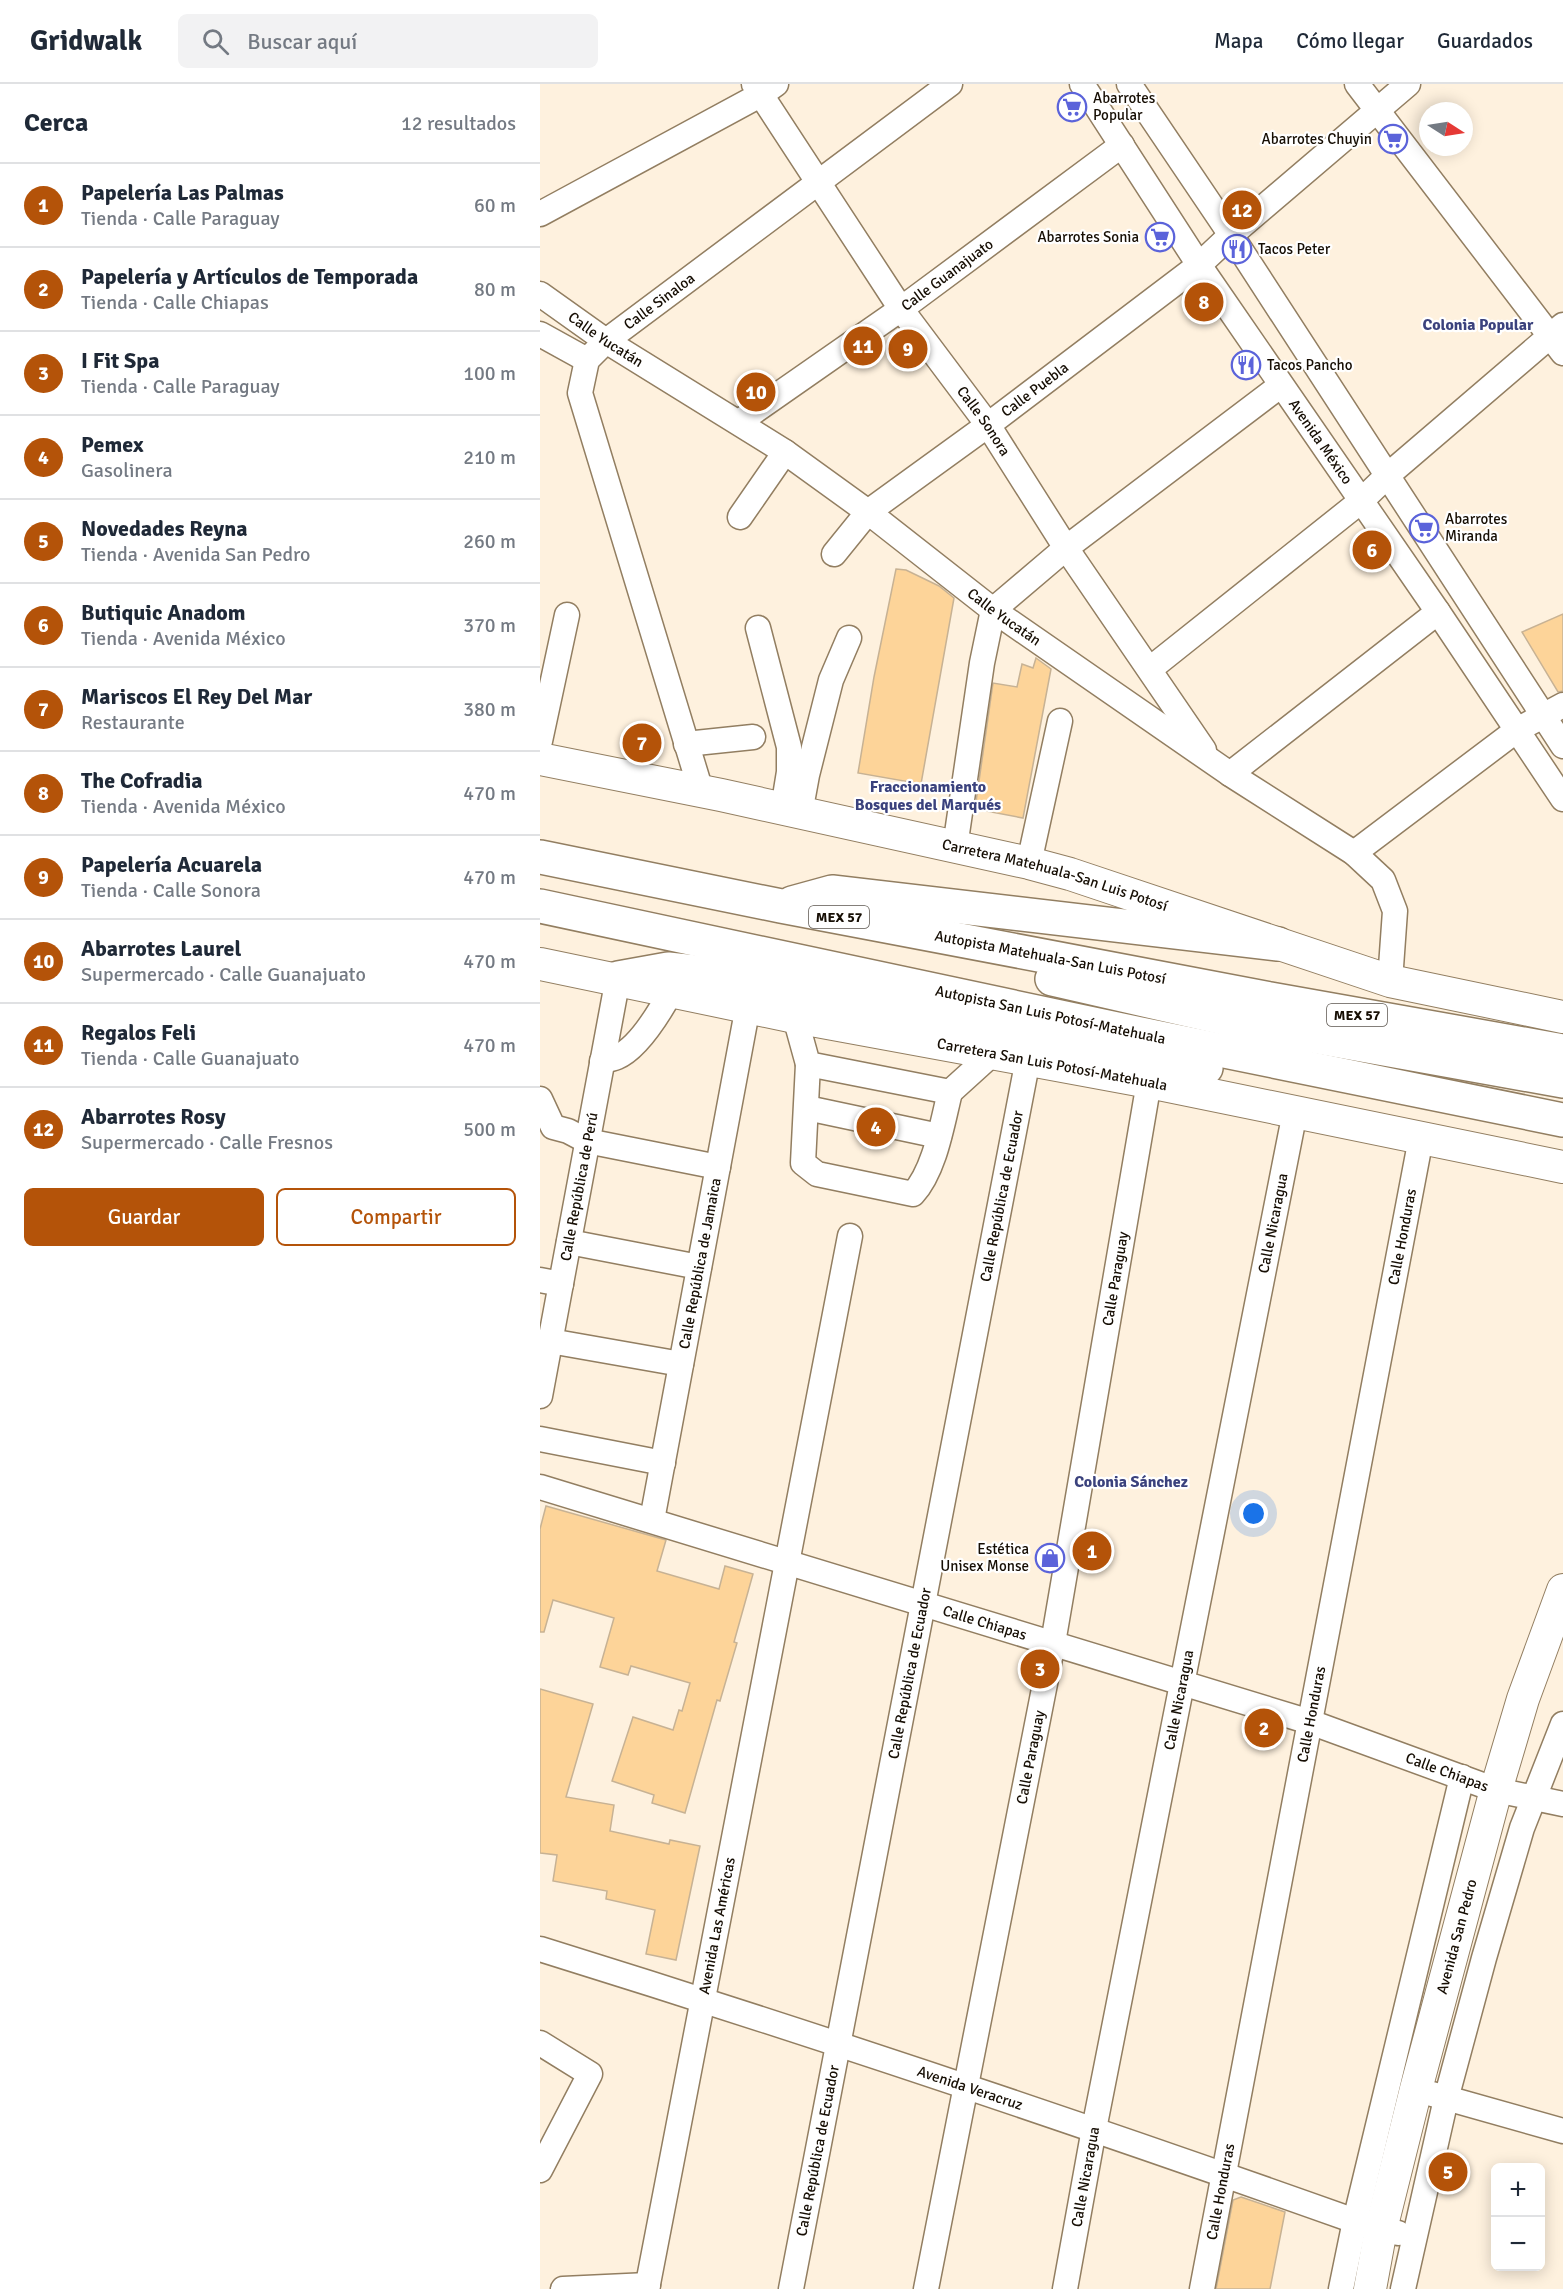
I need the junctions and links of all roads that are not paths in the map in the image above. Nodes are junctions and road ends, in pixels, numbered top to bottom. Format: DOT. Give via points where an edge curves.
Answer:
graph roads {
  1 [pos="950,84"];
  2 [pos="1082,84"];
  3 [pos="1129,84"];
  4 [pos="1357,84"];
  5 [pos="1408,84"];
  6 [pos="764,87"];
  7 [pos="1377,110"];
  8 [pos="1122,145"];
  9 [pos="819,182"];
  10 [pos="540,214"];
  11 [pos="1231,235"];
  12 [pos="1199,265"];
  13 [pos="540,294"];
  14 [pos="901,309"];
  15 [pos="540,334"];
  16 [pos="1559,338"];
  17 [pos="606,341"];
  18 [pos="587,360"];
  19 [pos="1280,386"];
  20 [pos="739,422"];
  21 [pos="988,425"];
  22 [pos="785,452"];
  23 [pos="1388,475"];
  24 [pos="1361,501"];
  25 [pos="867,512"];
  26 [pos="740,517"];
  27 [pos="1066,548"];
  28 [pos="834,554"];
  29 [pos="993,610"];
  30 [pos="1438,612"];
  31 [pos="567,615"];
  32 [pos="758,628"];
  33 [pos="849,638"];
  34 [pos="1150,669"];
  35 [pos="1553,710"];
  36 [pos="1060,721"];
  37 [pos="1517,730"];
  38 [pos="753,737"];
  39 [pos="540,741"];
  40 [pos="687,744"];
  41 [pos="1563,746"];
  42 [pos="540,759"];
  43 [pos="1210,760"];
  44 [pos="1230,774"];
  45 [pos="701,791"];
  46 [pos="1563,799"];
  47 [pos="791,811"];
  48 [pos="955,847"];
  49 [pos="1354,854"];
  50 [pos="540,857"];
  51 [pos="1029,863"];
  52 [pos="540,906"];
  53 [pos="793,908"];
  54 [pos="1278,944"];
  55 [pos="540,964"];
  56 [pos="618,978"];
  57 [pos="1390,981"];
  58 [pos="1137,986"];
  59 [pos="672,990"];
  60 [pos="748,1006"];
  61 [pos="795,1017"];
  62 [pos="1563,1017"];
  63 [pos="1563,1051"];
  64 [pos="993,1053"];
  65 [pos="1136,1057"];
  66 [pos="1028,1059"];
  67 [pos="602,1061"];
  68 [pos="807,1064"];
  69 [pos="1563,1081"];
  70 [pos="950,1092"];
  71 [pos="540,1099"];
  72 [pos="807,1108"];
  73 [pos="1295,1112"];
  74 [pos="1563,1120"];
  75 [pos="939,1136"];
  76 [pos="1421,1138"];
  77 [pos="588,1141"];
  78 [pos="718,1167"];
  79 [pos="1563,1167"];
  80 [pos="850,1236"];
  81 [pos="569,1242"];
  82 [pos="699,1267"];
  83 [pos="550,1282"];
  84 [pos="550,1341"];
  85 [pos="681,1364"];
  86 [pos="540,1396"];
  87 [pos="540,1439"];
  88 [pos="663,1463"];
  89 [pos="540,1487"];
  90 [pos="652,1520"];
  91 [pos="786,1562"];
  92 [pos="1563,1590"];
  93 [pos="924,1604"];
  94 [pos="1563,1642"];
  95 [pos="1053,1643"];
  96 [pos="1181,1683"];
  97 [pos="1310,1722"];
  98 [pos="1563,1724"];
  99 [pos="1462,1778"];
  100 [pos="1514,1794"];
  101 [pos="1563,1804"];
  102 [pos="540,1949"];
  103 [pos="702,1999"];
  104 [pos="540,2043"];
  105 [pos="837,2043"];
  106 [pos="964,2087"];
  107 [pos="1432,2094"];
  108 [pos="1094,2129"];
  109 [pos="1563,2131"];
  110 [pos="540,2170"];
  111 [pos="1224,2175"];
  112 [pos="1378,2228"];
  113 [pos="647,2287"];
  114 [pos="563,2289"];
  115 [pos="791,2289"];
  116 [pos="926,2289"];
  117 [pos="1065,2289"];
  118 [pos="1202,2289"];
  119 [pos="1341,2289"];
  120 [pos="1370,2289"];
  121 [pos="1386,2289"];
  122 [pos="1403,2289"];
  1 -- 9 [label="street, Calle Sinaloa"];
  2 -- 8 [label="street, Avenida México"];
  3 -- 11 [label="street"];
  4 -- 7 [label="street"];
  5 -- 7 [label="street, Calle Puebla"];
  6 -- 9 [label="street, Calle Sonora"];
  6 -- 10 [label="street"];
  7 -- 11 [label="street, Calle Puebla"];
  7 -- 16 [label="street"];
  8 -- 12 [label="street, Avenida México"];
  8 -- 14 [label="street, Calle Guanajuato"];
  9 -- 14 [label="street, Calle Sonora"];
  9 -- 17 [label="street, Calle Sinaloa"];
  11 -- 12 [label="street, Calle Puebla"];
  11 -- 23 [label="street"];
  12 -- 19 [label="street, Avenida México"];
  12 -- 21 [label="street, Calle Puebla"];
  13 -- 17 [label="street, Calle Yucatán"];
  14 -- 20 [label="street, Calle Guanajuato"];
  14 -- 21 [label="street, Calle Sonora"];
  15 -- 18 [label="street"];
  16 -- 23 [label="street"];
  17 -- 18 [label="street, Calle Sinaloa"];
  17 -- 20 [label="street, Calle Yucatán"];
  18 -- 40 [label="street" via="580,393"];
  19 -- 24 [label="street, Avenida México"];
  19 -- 27 [label="street"];
  20 -- 22 [label="street, Calle Yucatán"];
  21 -- 25 [label="street, Calle Puebla"];
  21 -- 27 [label="street, Calle Sonora"];
  22 -- 25 [label="street, Calle Yucatán"];
  22 -- 26 [label="street"];
  23 -- 24 [label="street"];
  23 -- 35 [label="street"];
  24 -- 30 [label="street, Avenida México"];
  24 -- 34 [label="street"];
  25 -- 28 [label="street, Calle Puebla"];
  25 -- 29 [label="street, Calle Yucatán"];
  27 -- 29 [label="street"];
  27 -- 34 [label="street, Calle Sonora"];
  29 -- 43 [label="street, Calle Yucatán"];
  29 -- 48 [label="street"];
  30 -- 37 [label="street, Avenida México"];
  30 -- 44 [label="street"];
  31 -- 39 [label="street"];
  32 -- 47 [label="street" via="789,747"];
  33 -- 47 [label="street" via="831,680 807,775"];
  34 -- 43 [label="street, Calle Sonora"];
  35 -- 37 [label="street"];
  35 -- 41 [label="street"];
  36 -- 51 [label="street"];
  37 -- 46 [label="street, Avenida México"];
  37 -- 49 [label="street"];
  38 -- 40 [label="street"];
  40 -- 45 [label="street"];
  42 -- 45 [label="main road, Carretera Matehuala-San Luis Potosí"];
  43 -- 44 [label="street, Calle Yucatán"];
  44 -- 49 [label="street, Calle Yucatán"];
  45 -- 47 [label="main road, Carretera Matehuala-San Luis Potosí"];
  47 -- 48 [label="main road, Carretera Matehuala-San Luis Potosí"];
  48 -- 51 [label="main road, Carretera Matehuala-San Luis Potosí"];
  49 -- 57 [label="street, Calle Yucatán" via="1383,879 1395,911"];
  50 -- 53 [label="highway"];
  51 -- 54 [label="main road, Carretera Matehuala-San Luis Potosí"];
  52 -- 65 [label="highway, Autopista San Luis Potosí-Matehuala"];
  53 -- 54 [label="highway" via="832,892"];
  53 -- 58 [label="highway" via="862,935"];
  54 -- 57 [label="main road, Carretera Matehuala-San Luis Potosí"];
  55 -- 56 [label="main road, Carretera San Luis Potosí-Matehuala"];
  56 -- 59 [label="main road, Carretera San Luis Potosí-Matehuala"];
  56 -- 65 [label="highway" via="668,969 741,977"];
  56 -- 67 [label="street, Calle República de Perú"];
  57 -- 62 [label="main road, Carretera Matehuala-San Luis Potosí"];
  58 -- 63 [label="highway, Autopista Matehuala-San Luis Potosí / MEX 57" via="1270,999"];
  58 -- 69 [label="highway" via="1267,1028"];
  59 -- 60 [label="main road, Carretera San Luis Potosí-Matehuala"];
  59 -- 67 [label="street" via="634,1043 619,1057"];
  60 -- 61 [label="main road, Carretera San Luis Potosí-Matehuala"];
  60 -- 78 [label="street, Calle República de Jamaica"];
  61 -- 64 [label="main road, Carretera San Luis Potosí-Matehuala"];
  61 -- 68 [label="street"];
  64 -- 66 [label="main road, Carretera San Luis Potosí-Matehuala"];
  64 -- 70 [label="street"];
  65 -- 66 [label="main road, Carretera San Luis Potosí-Matehuala"];
  65 -- 73 [label="main road, Carretera San Luis Potosí-Matehuala"];
  65 -- 74 [label="highway" via="1415,1091"];
  65 -- 95 [label="street, Calle Paraguay"];
  66 -- 93 [label="street, Calle República de Ecuador"];
  67 -- 77 [label="street, Calle República de Perú"];
  68 -- 70 [label="street"];
  68 -- 72 [label="street"];
  70 -- 75 [label="street"];
  71 -- 77 [label="street" via="553,1127"];
  72 -- 75 [label="street"];
  72 -- 75 [label="street" via="803,1163 817,1174 913,1194 922,1184"];
  73 -- 76 [label="main road, Carretera San Luis Potosí-Matehuala"];
  73 -- 96 [label="street, Calle Nicaragua"];
  76 -- 79 [label="main road, Carretera San Luis Potosí-Matehuala"];
  76 -- 97 [label="street, Calle Honduras"];
  77 -- 78 [label="street"];
  77 -- 81 [label="street, Calle República de Perú"];
  78 -- 82 [label="street, Calle República de Jamaica"];
  80 -- 91 [label="street, Avenida Las Américas"];
  81 -- 82 [label="street"];
  81 -- 83 [label="street, Calle República de Perú"];
  82 -- 85 [label="street, Calle República de Jamaica"];
  83 -- 84 [label="street, Calle República de Perú"];
  84 -- 85 [label="street"];
  84 -- 86 [label="street, Calle República de Perú"];
  85 -- 88 [label="street, Calle República de Jamaica"];
  87 -- 88 [label="street"];
  88 -- 90 [label="street, Calle República de Jamaica"];
  89 -- 90 [label="street, Calle Chiapas"];
  90 -- 91 [label="street, Calle Chiapas"];
  91 -- 93 [label="street, Calle Chiapas"];
  91 -- 103 [label="street, Avenida Las Américas"];
  92 -- 100 [label="main road, Avenida San Pedro" via="1523,1699"];
  93 -- 95 [label="street, Calle Chiapas"];
  93 -- 105 [label="street, Calle República de Ecuador"];
  94 -- 100 [label="main road, Avenida San Pedro"];
  95 -- 96 [label="street, Calle Chiapas"];
  95 -- 106 [label="street, Calle Paraguay"];
  96 -- 97 [label="street, Calle Chiapas"];
  96 -- 108 [label="street, Calle Nicaragua"];
  97 -- 99 [label="street, Calle Chiapas"];
  97 -- 111 [label="street, Calle Honduras"];
  98 -- 100 [label="street"];
  99 -- 100 [label="street, Calle Chiapas"];
  99 -- 112 [label="street"];
  100 -- 101 [label="street, Calle Chiapas"];
  100 -- 107 [label="main road, Avenida San Pedro"];
  100 -- 107 [label="main road, Avenida San Pedro" via="1477,1956"];
  102 -- 103 [label="street, Avenida Veracruz"];
  103 -- 105 [label="street, Avenida Veracruz"];
  103 -- 113 [label="street, Avenida Las Américas"];
  104 -- 110 [label="street" via="590,2074"];
  105 -- 106 [label="street, Avenida Veracruz"];
  105 -- 115 [label="street, Calle República de Ecuador"];
  106 -- 108 [label="street, Avenida Veracruz"];
  106 -- 116 [label="street, Calle Paraguay"];
  107 -- 109 [label="street"];
  107 -- 112 [label="main road, Avenida San Pedro"];
  107 -- 122 [label="street"];
  108 -- 111 [label="street, Avenida Veracruz"];
  108 -- 117 [label="street, Calle Nicaragua"];
  111 -- 112 [label="street, Avenida Veracruz"];
  111 -- 118 [label="street, Calle Honduras"];
  112 -- 119 [label="street"];
  112 -- 120 [label="main road, Avenida San Pedro"];
  112 -- 121 [label="main road, Avenida San Pedro"];
  113 -- 114 [label="street"];
}
